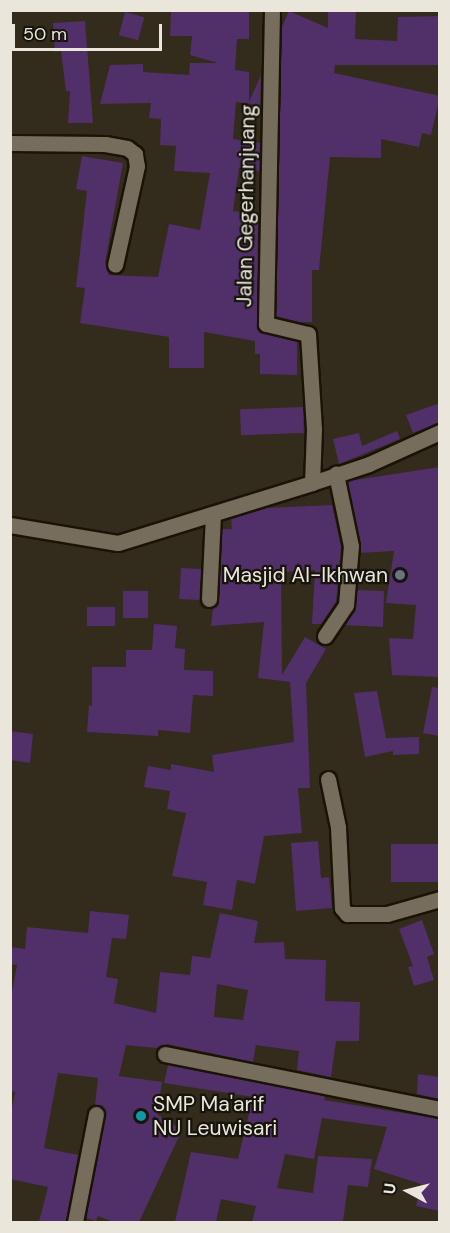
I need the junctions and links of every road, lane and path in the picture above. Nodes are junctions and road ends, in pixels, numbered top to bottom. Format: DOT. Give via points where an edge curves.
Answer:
graph roads {
  1 [pos="272,10"];
  2 [pos="10,143"];
  3 [pos="115,265"];
  4 [pos="440,432"];
  5 [pos="336,474"];
  6 [pos="312,483"];
  7 [pos="213,514"];
  8 [pos="10,525"];
  9 [pos="209,599"];
  10 [pos="325,636"];
  11 [pos="328,779"];
  12 [pos="440,899"];
  13 [pos="165,1054"];
  14 [pos="440,1109"];
  15 [pos="96,1114"];
  16 [pos="75,1222"];
  1 -- 6 [label="street, Jalan Gegerhanjuang" via="266,324 308,334 315,429"];
  2 -- 3 [label="street" via="105,144 127,148 135,154 137,166"];
  4 -- 5 [label="street" via="369,464"];
  5 -- 6 [label="street"];
  5 -- 10 [label="street" via="348,523 350,557 346,605"];
  6 -- 7 [label="street"];
  7 -- 8 [label="street" via="118,543"];
  7 -- 9 [label="street"];
  11 -- 12 [label="street" via="338,827 342,908 347,914 387,914"];
  13 -- 14 [label="street"];
  15 -- 16 [label="street"];
}
